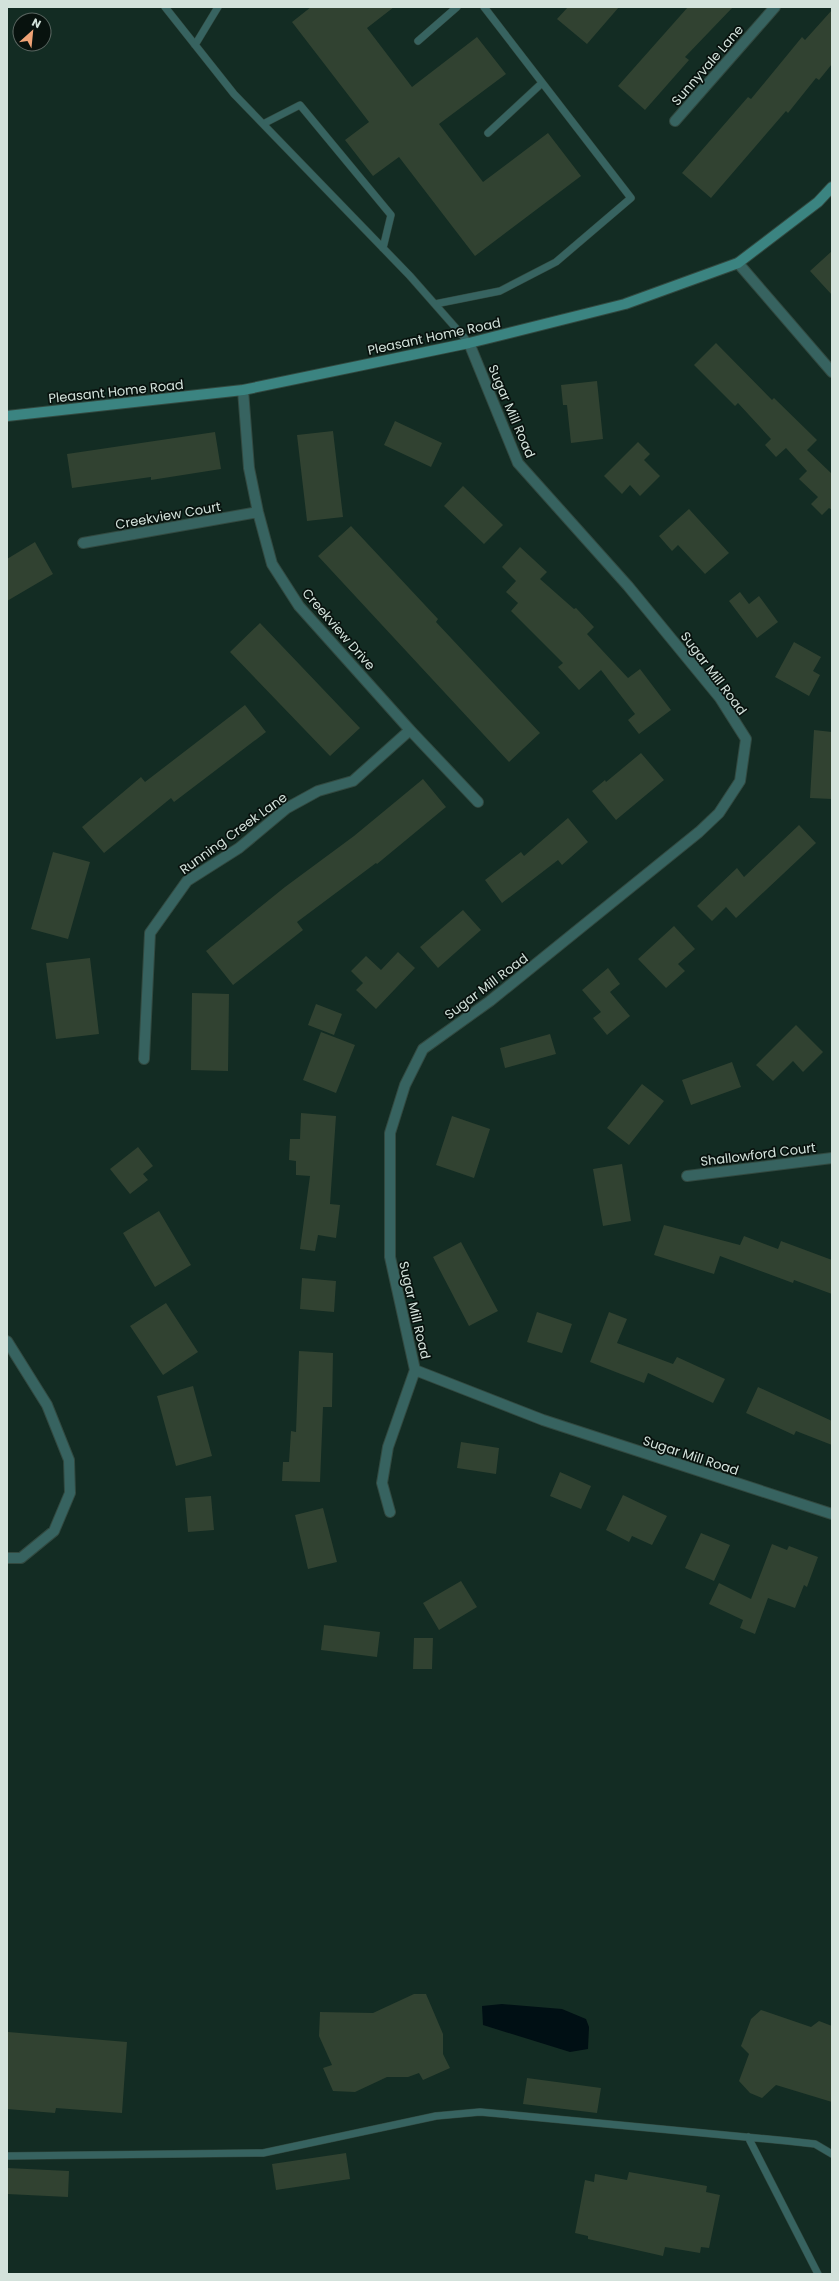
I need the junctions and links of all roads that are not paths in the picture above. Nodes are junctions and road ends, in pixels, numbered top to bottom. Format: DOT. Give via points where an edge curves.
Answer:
graph roads {
  1 [pos="165,7"];
  2 [pos="218,7"];
  3 [pos="457,7"];
  4 [pos="484,7"];
  5 [pos="775,7"];
  6 [pos="418,41"];
  7 [pos="195,45"];
  8 [pos="542,83"];
  9 [pos="675,121"];
  10 [pos="263,124"];
  11 [pos="488,133"];
  12 [pos="832,187"];
  13 [pos="383,248"];
  14 [pos="738,263"];
  15 [pos="435,304"];
  16 [pos="469,343"];
  17 [pos="832,372"];
  18 [pos="243,390"];
  19 [pos="7,416"];
  20 [pos="258,512"];
  21 [pos="83,543"];
  22 [pos="410,730"];
  23 [pos="478,802"];
  24 [pos="144,1059"];
  25 [pos="832,1158"];
  26 [pos="687,1176"];
  27 [pos="7,1341"];
  28 [pos="415,1370"];
  29 [pos="390,1512"];
  30 [pos="832,1514"];
  31 [pos="7,1558"];
  32 [pos="748,2137"];
  33 [pos="832,2154"];
  34 [pos="7,2156"];
  35 [pos="818,2274"];
  1 -- 7 [label="lane"];
  2 -- 7 [label="lane"];
  3 -- 6 [label="lane"];
  4 -- 8 [label="lane"];
  5 -- 9 [label="street, Sunnyvale Lane"];
  7 -- 10 [label="lane" via="234,94"];
  8 -- 11 [label="lane"];
  8 -- 15 [label="lane" via="631,198 556,262 500,291"];
  10 -- 13 [label="lane"];
  10 -- 13 [label="lane" via="300,105 391,215"];
  12 -- 14 [label="main road, Pleasant Home Road" via="818,202"];
  13 -- 15 [label="lane"];
  14 -- 16 [label="main road, Pleasant Home Road" via="626,304"];
  14 -- 17 [label="street"];
  15 -- 16 [label="lane"];
  16 -- 18 [label="main road, Pleasant Home Road"];
  16 -- 28 [label="street, Sugar Mill Road" via="518,463 633,592 720,698 746,739 740,781 719,812 699,832 490,1001 423,1049 405,1085 390,1132 390,1257"];
  18 -- 19 [label="main road, Pleasant Home Road"];
  18 -- 20 [label="street, Creekview Drive" via="249,468"];
  20 -- 21 [label="street, Creekview Court"];
  20 -- 22 [label="street, Creekview Drive" via="272,564 299,606"];
  22 -- 23 [label="street, Creekview Drive"];
  22 -- 24 [label="street, Running Creek Lane" via="353,781 318,791 287,808 239,848 187,881 150,933"];
  25 -- 26 [label="street, Shallowford Court"];
  27 -- 31 [label="street" via="47,1405 69,1460 70,1493 54,1531 21,1558"];
  28 -- 29 [label="street" via="388,1447 382,1483"];
  28 -- 30 [label="street, Sugar Mill Road" via="543,1420"];
  32 -- 33 [label="lane" via="815,2144"];
  32 -- 34 [label="lane" via="480,2112 436,2116 263,2153"];
  32 -- 35 [label="lane"];
}
